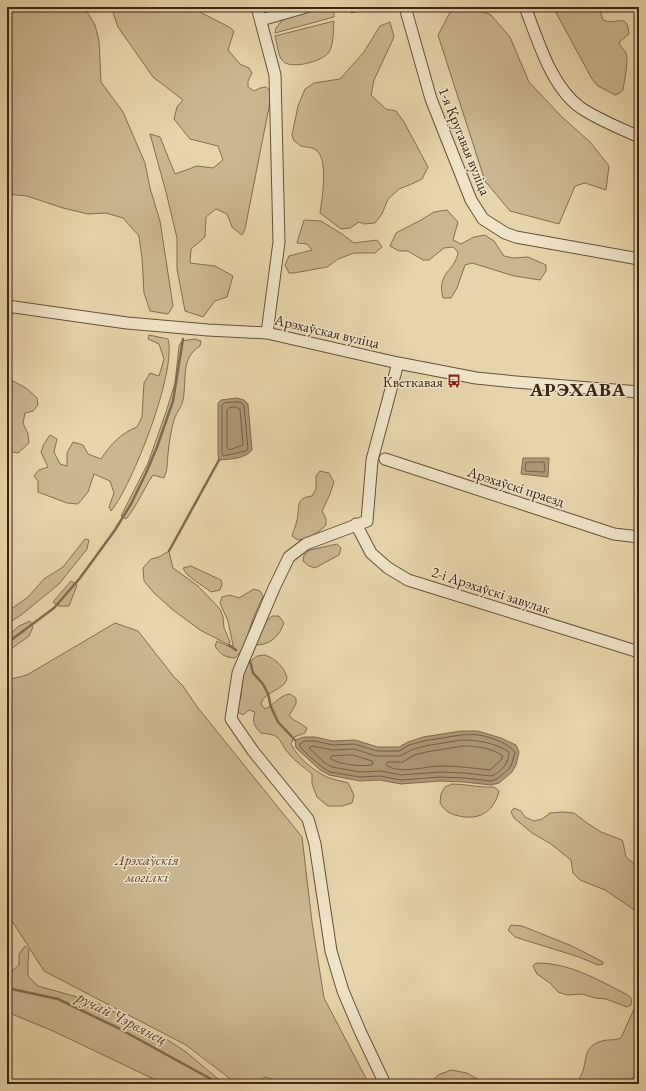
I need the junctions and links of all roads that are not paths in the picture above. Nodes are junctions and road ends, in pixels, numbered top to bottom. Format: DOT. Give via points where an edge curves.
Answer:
graph roads {
  1 [pos="257,7"];
  2 [pos="306,7"];
  3 [pos="405,7"];
  4 [pos="525,7"];
  5 [pos="261,20"];
  6 [pos="639,137"];
  7 [pos="639,259"];
  8 [pos="7,306"];
  9 [pos="267,333"];
  10 [pos="398,363"];
  11 [pos="639,392"];
  12 [pos="385,458"];
  13 [pos="356,524"];
  14 [pos="639,538"];
  15 [pos="639,652"];
  16 [pos="385,1084"];
  1 -- 5 [label="street"];
  2 -- 5 [label="street"];
  3 -- 7 [label="street, 1-я Кругавая вуліца" via="431,99 471,200 483,219 516,237"];
  4 -- 6 [label="street" via="550,69 563,91 580,108"];
  5 -- 9 [label="street" via="275,75 279,242"];
  8 -- 9 [label="street, Арэхаўская вуліца" via="138,324"];
  9 -- 10 [label="street, Арэхаўская вуліца"];
  10 -- 11 [label="street, Арэхаўская вуліца" via="476,378"];
  10 -- 13 [label="street" via="372,460 367,521"];
  12 -- 14 [label="street, Арэхаўскі праезд" via="614,534"];
  13 -- 15 [label="street, 2-і Арэхаўскі завулак" via="371,553 388,568 408,580"];
  13 -- 16 [label="street" via="306,544 289,557 238,673 231,719 308,820 316,844 331,951 343,991"];
}
